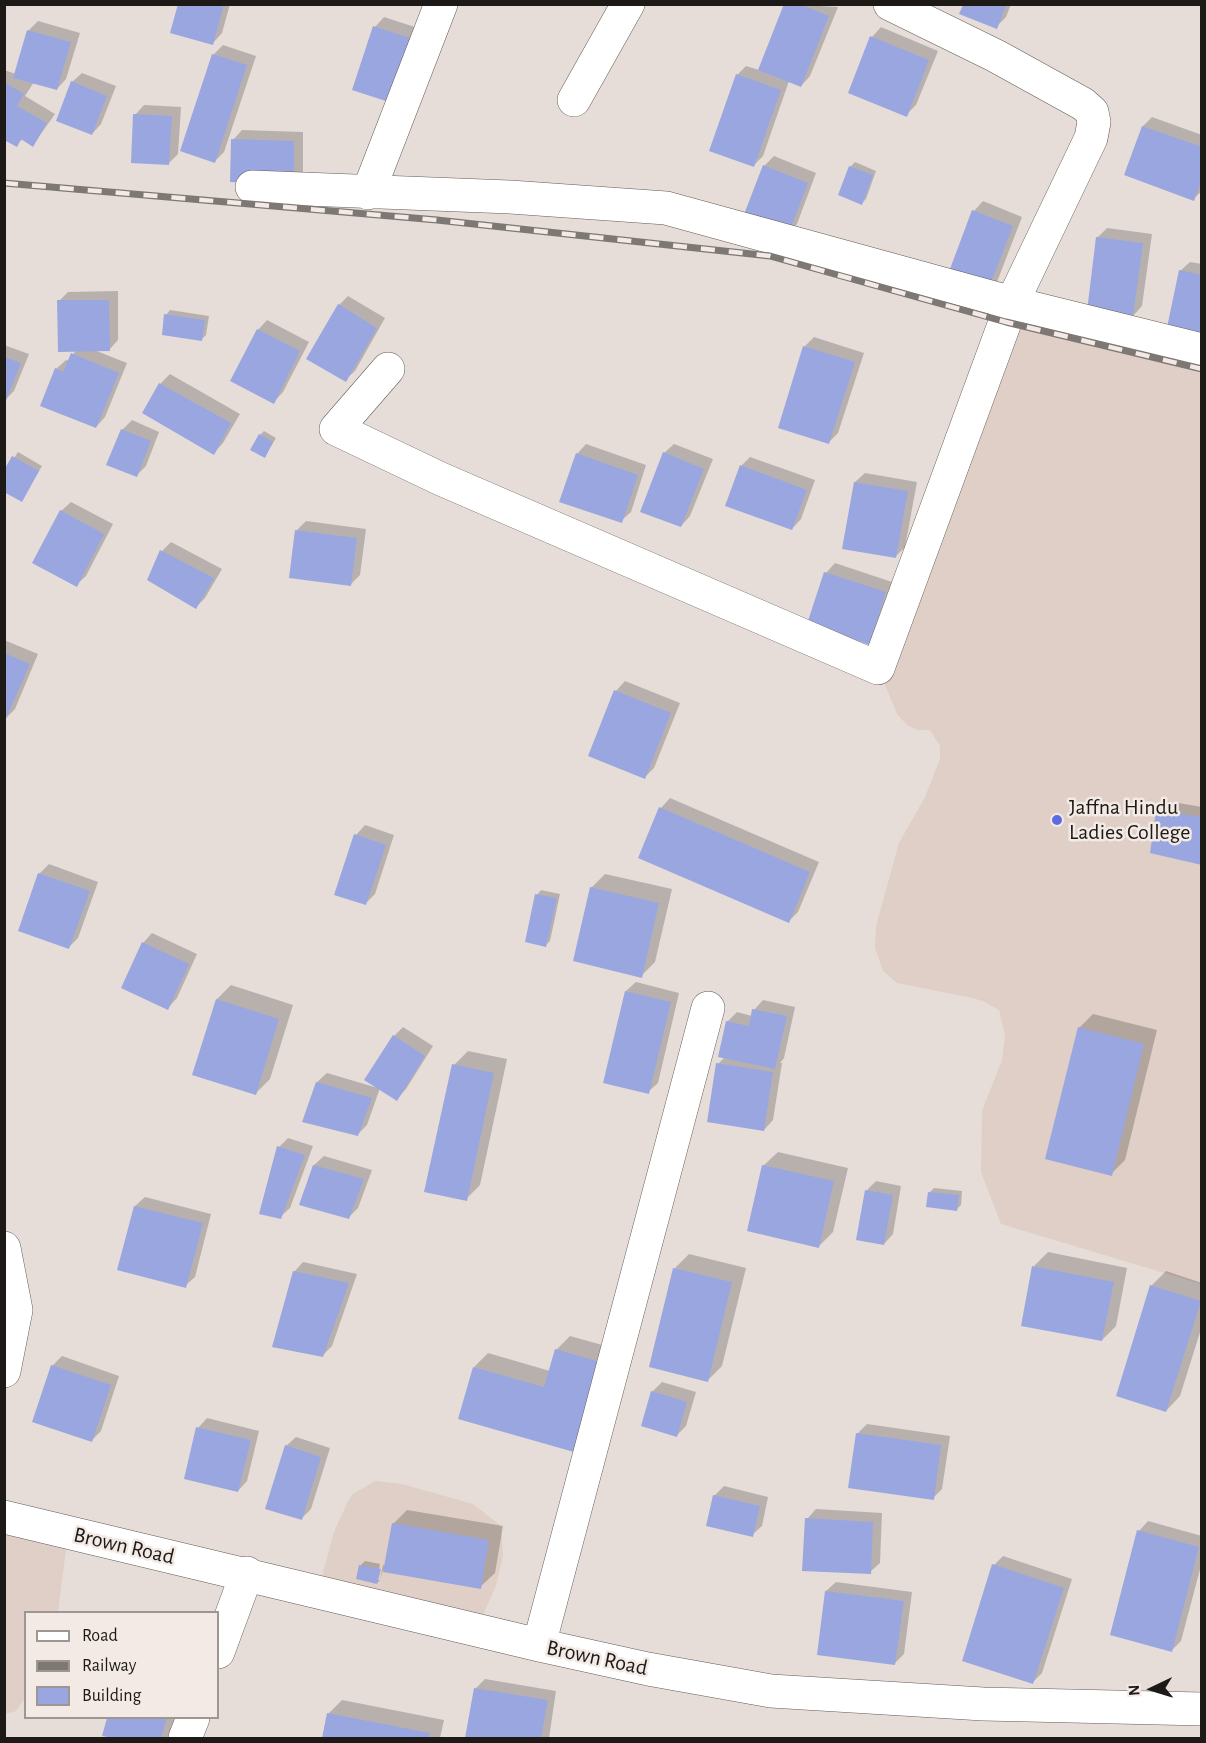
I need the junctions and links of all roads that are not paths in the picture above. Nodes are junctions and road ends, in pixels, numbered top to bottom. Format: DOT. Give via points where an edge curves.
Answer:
graph roads {
  1 [pos="441,4"];
  2 [pos="628,4"];
  3 [pos="890,4"];
  4 [pos="574,100"];
  5 [pos="252,187"];
  6 [pos="368,193"];
  7 [pos="1012,303"];
  8 [pos="1202,350"];
  9 [pos="388,369"];
  10 [pos="708,1008"];
  11 [pos="4,1248"];
  12 [pos="4,1371"];
  13 [pos="4,1517"];
  14 [pos="247,1574"];
  15 [pos="538,1645"];
  16 [pos="219,1649"];
  17 [pos="1202,1709"];
  18 [pos="193,1719"];
  19 [pos="185,1738"];
  1 -- 6 [label="street"];
  2 -- 4 [label="street"];
  3 -- 7 [label="street" via="996,56 1092,112 1090,138"];
  5 -- 6 [label="street"];
  6 -- 7 [label="street" via="510,197 666,208"];
  7 -- 8 [label="street"];
  7 -- 9 [label="street" via="878,668 441,479 336,429"];
  10 -- 15 [label="street"];
  11 -- 12 [label="street" via="16,1310"];
  13 -- 14 [label="street, Brown Road"];
  14 -- 15 [label="street, Brown Road"];
  14 -- 16 [label="street"];
  15 -- 17 [label="street, Brown Road" via="771,1691 906,1701"];
  18 -- 19 [label="street"];
}
